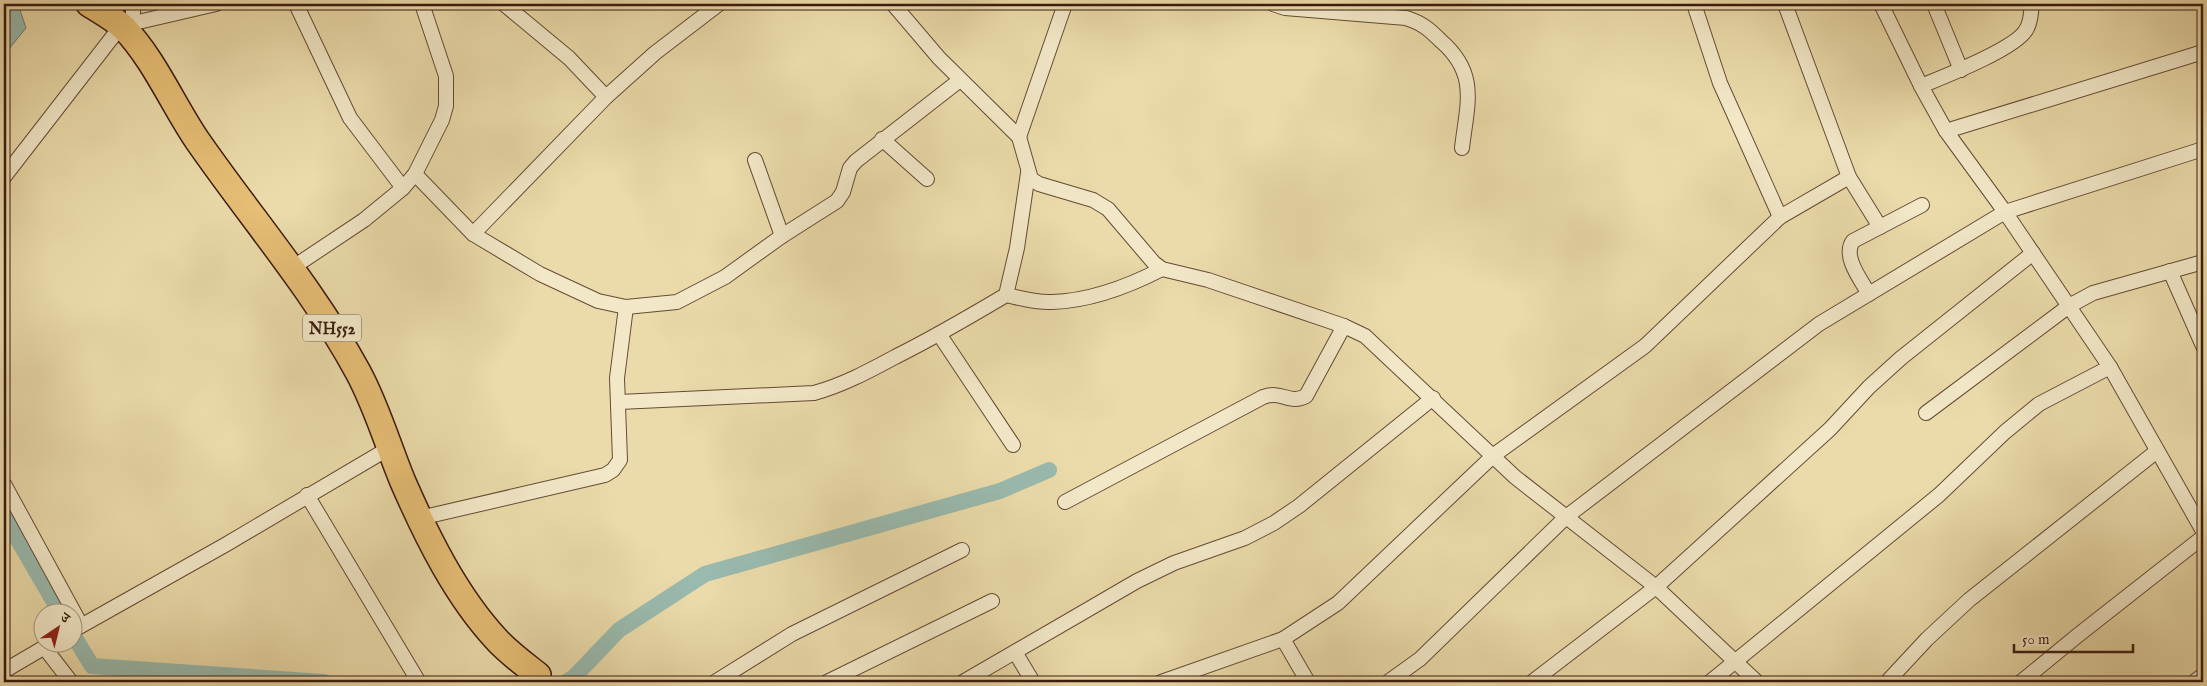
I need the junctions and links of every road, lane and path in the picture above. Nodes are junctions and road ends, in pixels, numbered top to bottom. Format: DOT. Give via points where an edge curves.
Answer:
graph roads {
  1 [pos="89,4"];
  2 [pos="133,4"];
  3 [pos="216,4"];
  4 [pos="296,4"];
  5 [pos="422,4"];
  6 [pos="504,4"];
  7 [pos="719,4"];
  8 [pos="893,4"];
  9 [pos="1065,4"];
  10 [pos="1694,4"];
  11 [pos="1785,4"];
  12 [pos="1881,4"];
  13 [pos="1934,4"];
  14 [pos="2034,5"];
  15 [pos="1279,6"];
  16 [pos="127,24"];
  17 [pos="2203,52"];
  18 [pos="1961,70"];
  19 [pos="960,80"];
  20 [pos="1921,86"];
  21 [pos="606,96"];
  22 [pos="1946,131"];
  23 [pos="1019,137"];
  24 [pos="882,139"];
  25 [pos="1462,148"];
  26 [pos="2203,149"];
  27 [pos="755,160"];
  28 [pos="1028,173"];
  29 [pos="415,174"];
  30 [pos="1849,176"];
  31 [pos="4,177"];
  32 [pos="927,179"];
  33 [pos="403,188"];
  34 [pos="1922,205"];
  35 [pos="2005,212"];
  36 [pos="1780,217"];
  37 [pos="1880,227"];
  38 [pos="473,234"];
  39 [pos="782,236"];
  40 [pos="2033,253"];
  41 [pos="2203,262"];
  42 [pos="292,268"];
  43 [pos="1162,269"];
  44 [pos="2170,271"];
  45 [pos="1869,294"];
  46 [pos="1006,296"];
  47 [pos="2068,306"];
  48 [pos="626,307"];
  49 [pos="1344,326"];
  50 [pos="939,334"];
  51 [pos="2203,346"];
  52 [pos="2110,367"];
  53 [pos="1433,398"];
  54 [pos="619,402"];
  55 [pos="1926,413"];
  56 [pos="1013,445"];
  57 [pos="391,447"];
  58 [pos="2157,451"];
  59 [pos="1494,455"];
  60 [pos="4,484"];
  61 [pos="307,495"];
  62 [pos="1065,502"];
  63 [pos="1566,517"];
  64 [pos="420,518"];
  65 [pos="2203,531"];
  66 [pos="2203,537"];
  67 [pos="962,550"];
  68 [pos="1656,587"];
  69 [pos="992,601"];
  70 [pos="65,604"];
  71 [pos="82,625"];
  72 [pos="1283,639"];
  73 [pos="1015,652"];
  74 [pos="32,654"];
  75 [pos="53,654"];
  76 [pos="1734,663"];
  77 [pos="4,671"];
  78 [pos="2203,674"];
  79 [pos="538,675"];
  80 [pos="417,679"];
  81 [pos="71,682"];
  82 [pos="715,682"];
  83 [pos="827,682"];
  84 [pos="963,682"];
  85 [pos="1033,682"];
  86 [pos="1161,682"];
  87 [pos="1308,682"];
  88 [pos="1388,682"];
  89 [pos="1532,682"];
  90 [pos="1710,682"];
  91 [pos="1758,682"];
  92 [pos="1887,682"];
  93 [pos="2022,682"];
  94 [pos="2194,682"];
  1 -- 16 [label="highway, NH552"];
  2 -- 16 [label="street"];
  3 -- 16 [label="street"];
  4 -- 33 [label="street" via="350,118"];
  5 -- 29 [label="street" via="446,76 446,106"];
  6 -- 21 [label="street" via="569,58"];
  7 -- 21 [label="street"];
  8 -- 19 [label="street"];
  9 -- 23 [label="street"];
  10 -- 36 [label="street" via="1720,83"];
  11 -- 30 [label="street"];
  12 -- 20 [label="street"];
  13 -- 18 [label="street"];
  14 -- 18 [label="street" via="2027,29 2017,41"];
  15 -- 25 [label="street" via="1406,18 1421,23 1453,51 1463,66 1469,90"];
  16 -- 31 [label="street"];
  16 -- 42 [label="highway, NH552" via="181,117"];
  17 -- 22 [label="street"];
  18 -- 20 [label="street"];
  19 -- 23 [label="street"];
  19 -- 24 [label="street"];
  20 -- 22 [label="street"];
  21 -- 38 [label="street"];
  22 -- 35 [label="street"];
  23 -- 28 [label="street"];
  24 -- 32 [label="street"];
  24 -- 39 [label="street" via="850,168 837,201"];
  26 -- 35 [label="street"];
  27 -- 39 [label="street"];
  28 -- 43 [label="street" via="1039,184 1093,200 1108,209"];
  28 -- 46 [label="street"];
  29 -- 33 [label="street"];
  29 -- 38 [label="street"];
  30 -- 36 [label="street"];
  30 -- 37 [label="street"];
  33 -- 42 [label="street" via="364,220"];
  34 -- 37 [label="street"];
  35 -- 40 [label="street"];
  35 -- 45 [label="street"];
  36 -- 59 [label="street" via="1645,346"];
  37 -- 45 [label="street" via="1853,241 1849,247 1848,254"];
  38 -- 48 [label="street" via="540,274 598,301"];
  39 -- 48 [label="street" via="725,277 677,302"];
  40 -- 47 [label="street"];
  40 -- 68 [label="street" via="1901,358 1830,429"];
  41 -- 44 [label="street"];
  42 -- 57 [label="highway, NH552" via="359,373"];
  43 -- 46 [label="street" via="1084,298 1050,302"];
  43 -- 49 [label="street" via="1208,280"];
  44 -- 47 [label="street" via="2094,293"];
  44 -- 51 [label="street"];
  45 -- 63 [label="street" via="1819,324"];
  46 -- 50 [label="street"];
  47 -- 52 [label="street"];
  47 -- 55 [label="street"];
  48 -- 54 [label="street" via="618,378"];
  49 -- 53 [label="street" via="1365,336"];
  49 -- 62 [label="street" via="1306,396 1300,400 1276,394 1263,397"];
  50 -- 54 [label="street" via="834,388 814,392"];
  50 -- 56 [label="street"];
  52 -- 58 [label="street"];
  52 -- 76 [label="street" via="2039,404 1939,494"];
  53 -- 59 [label="street"];
  53 -- 73 [label="street" via="1274,523 1245,538 1174,563 1137,581"];
  54 -- 64 [label="street" via="620,460 605,475"];
  57 -- 61 [label="street"];
  57 -- 64 [label="highway, NH552"];
  58 -- 65 [label="street"];
  58 -- 92 [label="street" via="1969,600"];
  59 -- 63 [label="street" via="1515,477"];
  59 -- 72 [label="street" via="1338,602"];
  60 -- 70 [label="street"];
  61 -- 71 [label="street"];
  61 -- 80 [label="street"];
  63 -- 68 [label="street"];
  63 -- 88 [label="street" via="1420,659"];
  64 -- 79 [label="highway, NH552" via="469,605 498,641"];
  66 -- 93 [label="street"];
  67 -- 82 [label="street" via="792,634"];
  68 -- 76 [label="street"];
  68 -- 89 [label="street"];
  69 -- 83 [label="street"];
  72 -- 86 [label="street"];
  72 -- 87 [label="street"];
  73 -- 84 [label="street"];
  73 -- 85 [label="street"];
  74 -- 77 [label="street"];
  75 -- 81 [label="street"];
  76 -- 90 [label="street"];
  76 -- 91 [label="street"];
  78 -- 94 [label="street"];
}
